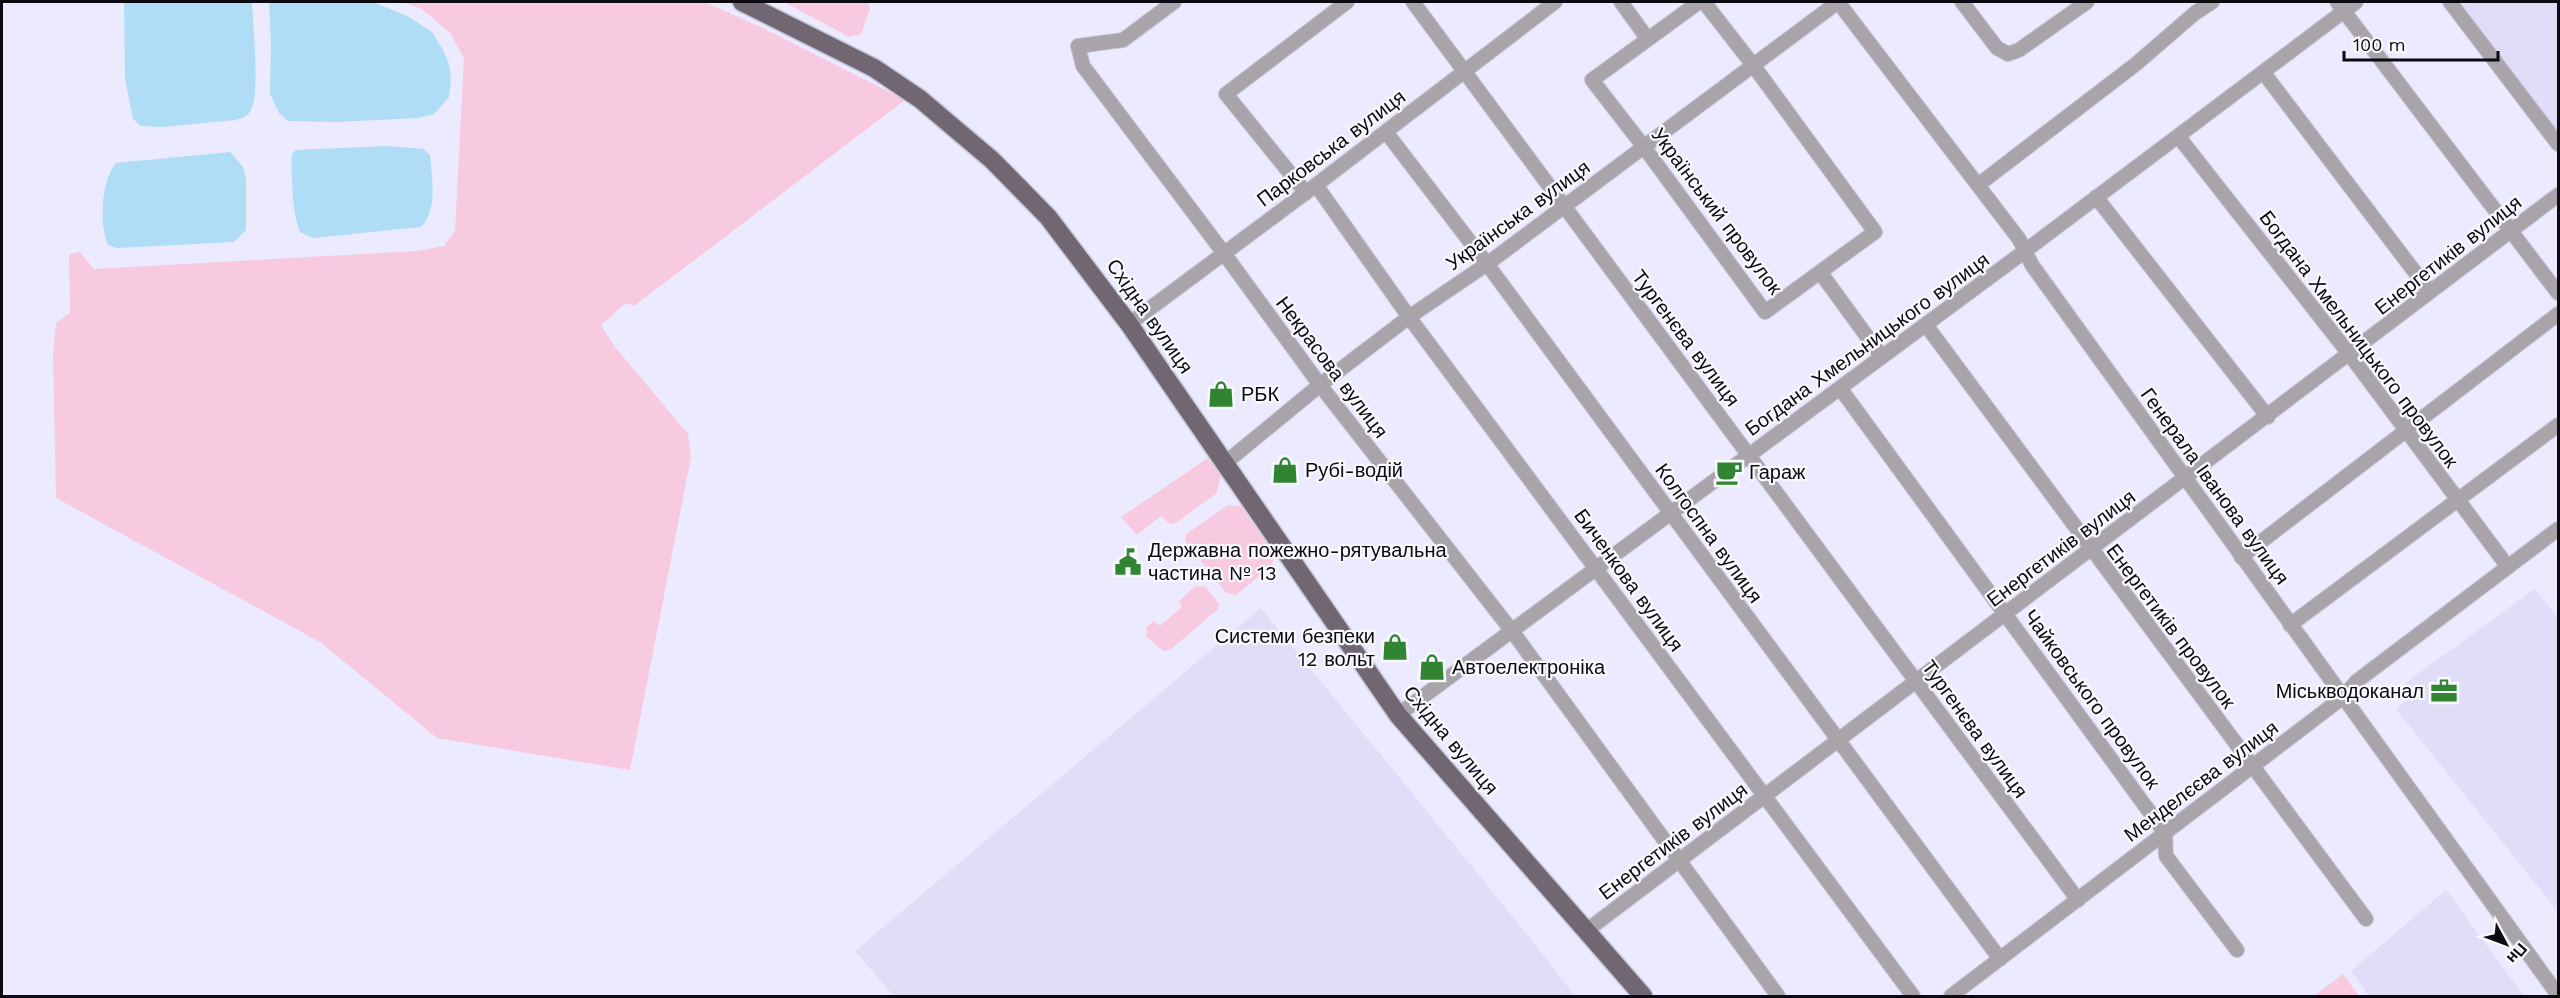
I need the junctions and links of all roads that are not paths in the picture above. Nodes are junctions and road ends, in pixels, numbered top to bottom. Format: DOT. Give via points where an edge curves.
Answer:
graph roads {
  1 [pos="742,2"];
  2 [pos="1174,2"];
  3 [pos="1347,2"];
  4 [pos="1413,2"];
  5 [pos="1555,2"];
  6 [pos="1621,2"];
  7 [pos="1699,2"];
  8 [pos="1704,2"];
  9 [pos="1838,2"];
  10 [pos="1962,2"];
  11 [pos="2087,2"];
  12 [pos="2212,2"];
  13 [pos="2356,2"];
  14 [pos="2450,2"];
  15 [pos="2341,6"];
  16 [pos="1647,38"];
  17 [pos="1753,65"];
  18 [pos="1465,71"];
  19 [pos="2263,72"];
  20 [pos="1386,132"];
  21 [pos="2178,136"];
  22 [pos="2559,144"];
  23 [pos="1644,147"];
  24 [pos="1978,185"];
  25 [pos="1311,189"];
  26 [pos="2559,195"];
  27 [pos="2097,197"];
  28 [pos="1564,206"];
  29 [pos="2511,230"];
  30 [pos="2025,251"];
  31 [pos="1224,252"];
  32 [pos="1487,264"];
  33 [pos="1820,272"];
  34 [pos="2430,292"];
  35 [pos="2559,293"];
  36 [pos="2559,314"];
  37 [pos="1409,317"];
  38 [pos="1129,324"];
  39 [pos="1926,325"];
  40 [pos="2350,355"];
  41 [pos="1882,357"];
  42 [pos="1320,385"];
  43 [pos="1840,388"];
  44 [pos="2268,417"];
  45 [pos="2559,425"];
  46 [pos="2406,431"];
  47 [pos="1749,455"];
  48 [pos="1224,464"];
  49 [pos="2185,479"];
  50 [pos="2457,501"];
  51 [pos="1671,513"];
  52 [pos="2559,529"];
  53 [pos="2090,550"];
  54 [pos="2241,557"];
  55 [pos="2508,567"];
  56 [pos="1596,568"];
  57 [pos="2006,613"];
  58 [pos="2290,625"];
  59 [pos="1512,631"];
  60 [pos="1915,680"];
  61 [pos="2342,698"];
  62 [pos="1398,715"];
  63 [pos="1837,740"];
  64 [pos="2251,767"];
  65 [pos="1764,796"];
  66 [pos="2165,833"];
  67 [pos="1679,860"];
  68 [pos="2078,900"];
  69 [pos="2366,919"];
  70 [pos="1586,932"];
  71 [pos="2237,950"];
  72 [pos="2000,959"];
  73 [pos="2559,995"];
  74 [pos="1643,996"];
  75 [pos="1778,996"];
  76 [pos="1913,996"];
  77 [pos="1951,996"];
  1 -- 38 [label="main road, Східна вулиця" via="874,68 953,125 1048,217"];
  2 -- 31 [label="street, Некрасова вулиця" via="1124,39 1078,46 1083,66"];
  3 -- 25 [label="street, Биченкова вулиця" via="1226,94"];
  4 -- 18 [label="street, Тургенєва вулиця"];
  5 -- 18 [label="street, Парковська вулиця"];
  6 -- 16 [label="street"];
  7 -- 16 [label="street, Український провулок"];
  8 -- 17 [label="street, Український провулок"];
  9 -- 17 [label="street, Українська вулиця"];
  9 -- 24 [label="street, Генерала Іванова вулиця"];
  10 -- 11 [label="street" via="1997,48 2008,54"];
  12 -- 24 [label="street"];
  13 -- 15 [label="street, Богдана Хмельницького вулиця"];
  14 -- 22 [label="street"];
  15 -- 19 [label="street, Богдана Хмельницького вулиця"];
  15 -- 29 [label="street"];
  16 -- 23 [label="street, Український провулок" via="1592,80"];
  17 -- 23 [label="street, Українська вулиця"];
  17 -- 33 [label="street, Український провулок" via="1875,232"];
  18 -- 20 [label="street, Парковська вулиця"];
  18 -- 28 [label="street, Тургенєва вулиця"];
  19 -- 21 [label="street, Богдана Хмельницького вулиця"];
  19 -- 34 [label="street"];
  20 -- 25 [label="street, Парковська вулиця"];
  20 -- 32 [label="street, Колгоспна вулиця"];
  21 -- 27 [label="street, Богдана Хмельницького вулиця"];
  21 -- 40 [label="street, Богдана Хмельницького провулок"];
  23 -- 28 [label="street, Українська вулиця"];
  23 -- 33 [label="street, Український провулок" via="1765,312"];
  24 -- 30 [label="street, Генерала Іванова вулиця"];
  25 -- 31 [label="street, Парковська вулиця"];
  25 -- 37 [label="street, Биченкова вулиця"];
  26 -- 29 [label="street, Енергетиків вулиця"];
  27 -- 30 [label="street, Богдана Хмельницького вулиця"];
  27 -- 44 [label="street"];
  28 -- 32 [label="street, Українська вулиця"];
  28 -- 47 [label="street, Тургенєва вулиця"];
  29 -- 34 [label="street, Енергетиків вулиця"];
  29 -- 35 [label="street"];
  30 -- 39 [label="street, Богдана Хмельницького вулиця"];
  30 -- 49 [label="street, Генерала Іванова вулиця"];
  31 -- 38 [label="street, Парковська вулиця"];
  31 -- 42 [label="street, Некрасова вулиця"];
  32 -- 37 [label="street, Українська вулиця"];
  32 -- 51 [label="street, Колгоспна вулиця"];
  33 -- 41 [label="street"];
  34 -- 40 [label="street, Енергетиків вулиця"];
  36 -- 46 [label="street"];
  37 -- 42 [label="street, Українська вулиця"];
  37 -- 56 [label="street, Биченкова вулиця"];
  38 -- 48 [label="main road, Східна вулиця"];
  39 -- 41 [label="street, Богдана Хмельницького вулиця"];
  39 -- 53 [label="street, Енергетиків провулок"];
  40 -- 44 [label="street, Енергетиків вулиця"];
  40 -- 46 [label="street, Богдана Хмельницького провулок"];
  41 -- 43 [label="street, Богдана Хмельницького вулиця"];
  42 -- 48 [label="street, Українська вулиця"];
  42 -- 59 [label="street, Некрасова вулиця"];
  43 -- 47 [label="street, Богдана Хмельницького вулиця"];
  43 -- 57 [label="street, Чайковського провулок"];
  44 -- 49 [label="street, Енергетиків вулиця"];
  45 -- 50 [label="street"];
  46 -- 50 [label="street, Богдана Хмельницького провулок"];
  46 -- 54 [label="street"];
  47 -- 51 [label="street, Богдана Хмельницького вулиця"];
  47 -- 60 [label="street, Тургенєва вулиця"];
  48 -- 62 [label="main road, Східна вулиця"];
  49 -- 53 [label="street, Енергетиків вулиця"];
  49 -- 54 [label="street, Генерала Іванова вулиця"];
  50 -- 55 [label="street, Богдана Хмельницького провулок"];
  50 -- 58 [label="street"];
  51 -- 56 [label="street, Богдана Хмельницького вулиця"];
  51 -- 63 [label="street, Колгоспна вулиця"];
  52 -- 55 [label="street, Менделєєва вулиця"];
  53 -- 57 [label="street, Енергетиків вулиця"];
  53 -- 64 [label="street, Енергетиків провулок"];
  54 -- 58 [label="street, Генерала Іванова вулиця"];
  55 -- 61 [label="street, Менделєєва вулиця" via="2357,681"];
  56 -- 59 [label="street, Богдана Хмельницького вулиця"];
  56 -- 65 [label="street, Биченкова вулиця"];
  57 -- 60 [label="street, Енергетиків вулиця"];
  57 -- 66 [label="street, Чайковського провулок"];
  58 -- 61 [label="street, Генерала Іванова вулиця"];
  59 -- 62 [label="street, Богдана Хмельницького вулиця"];
  59 -- 67 [label="street, Некрасова вулиця"];
  60 -- 63 [label="street, Енергетиків вулиця"];
  60 -- 68 [label="street, Тургенєва вулиця"];
  61 -- 64 [label="street, Менделєєва вулиця"];
  61 -- 73 [label="street, Генерала Іванова вулиця"];
  62 -- 70 [label="main road, Східна вулиця"];
  63 -- 65 [label="street, Енергетиків вулиця"];
  63 -- 72 [label="street, Колгоспна вулиця"];
  64 -- 66 [label="street, Менделєєва вулиця"];
  64 -- 69 [label="street, Енергетиків провулок"];
  65 -- 67 [label="street, Енергетиків вулиця"];
  65 -- 76 [label="street, Биченкова вулиця"];
  66 -- 68 [label="street, Менделєєва вулиця"];
  66 -- 71 [label="street, Чайковського провулок" via="2166,856"];
  67 -- 70 [label="street, Енергетиків вулиця"];
  67 -- 75 [label="street, Некрасова вулиця"];
  68 -- 72 [label="street, Менделєєва вулиця"];
  70 -- 74 [label="main road, Східна вулиця"];
  72 -- 77 [label="street, Менделєєва вулиця"];
}
